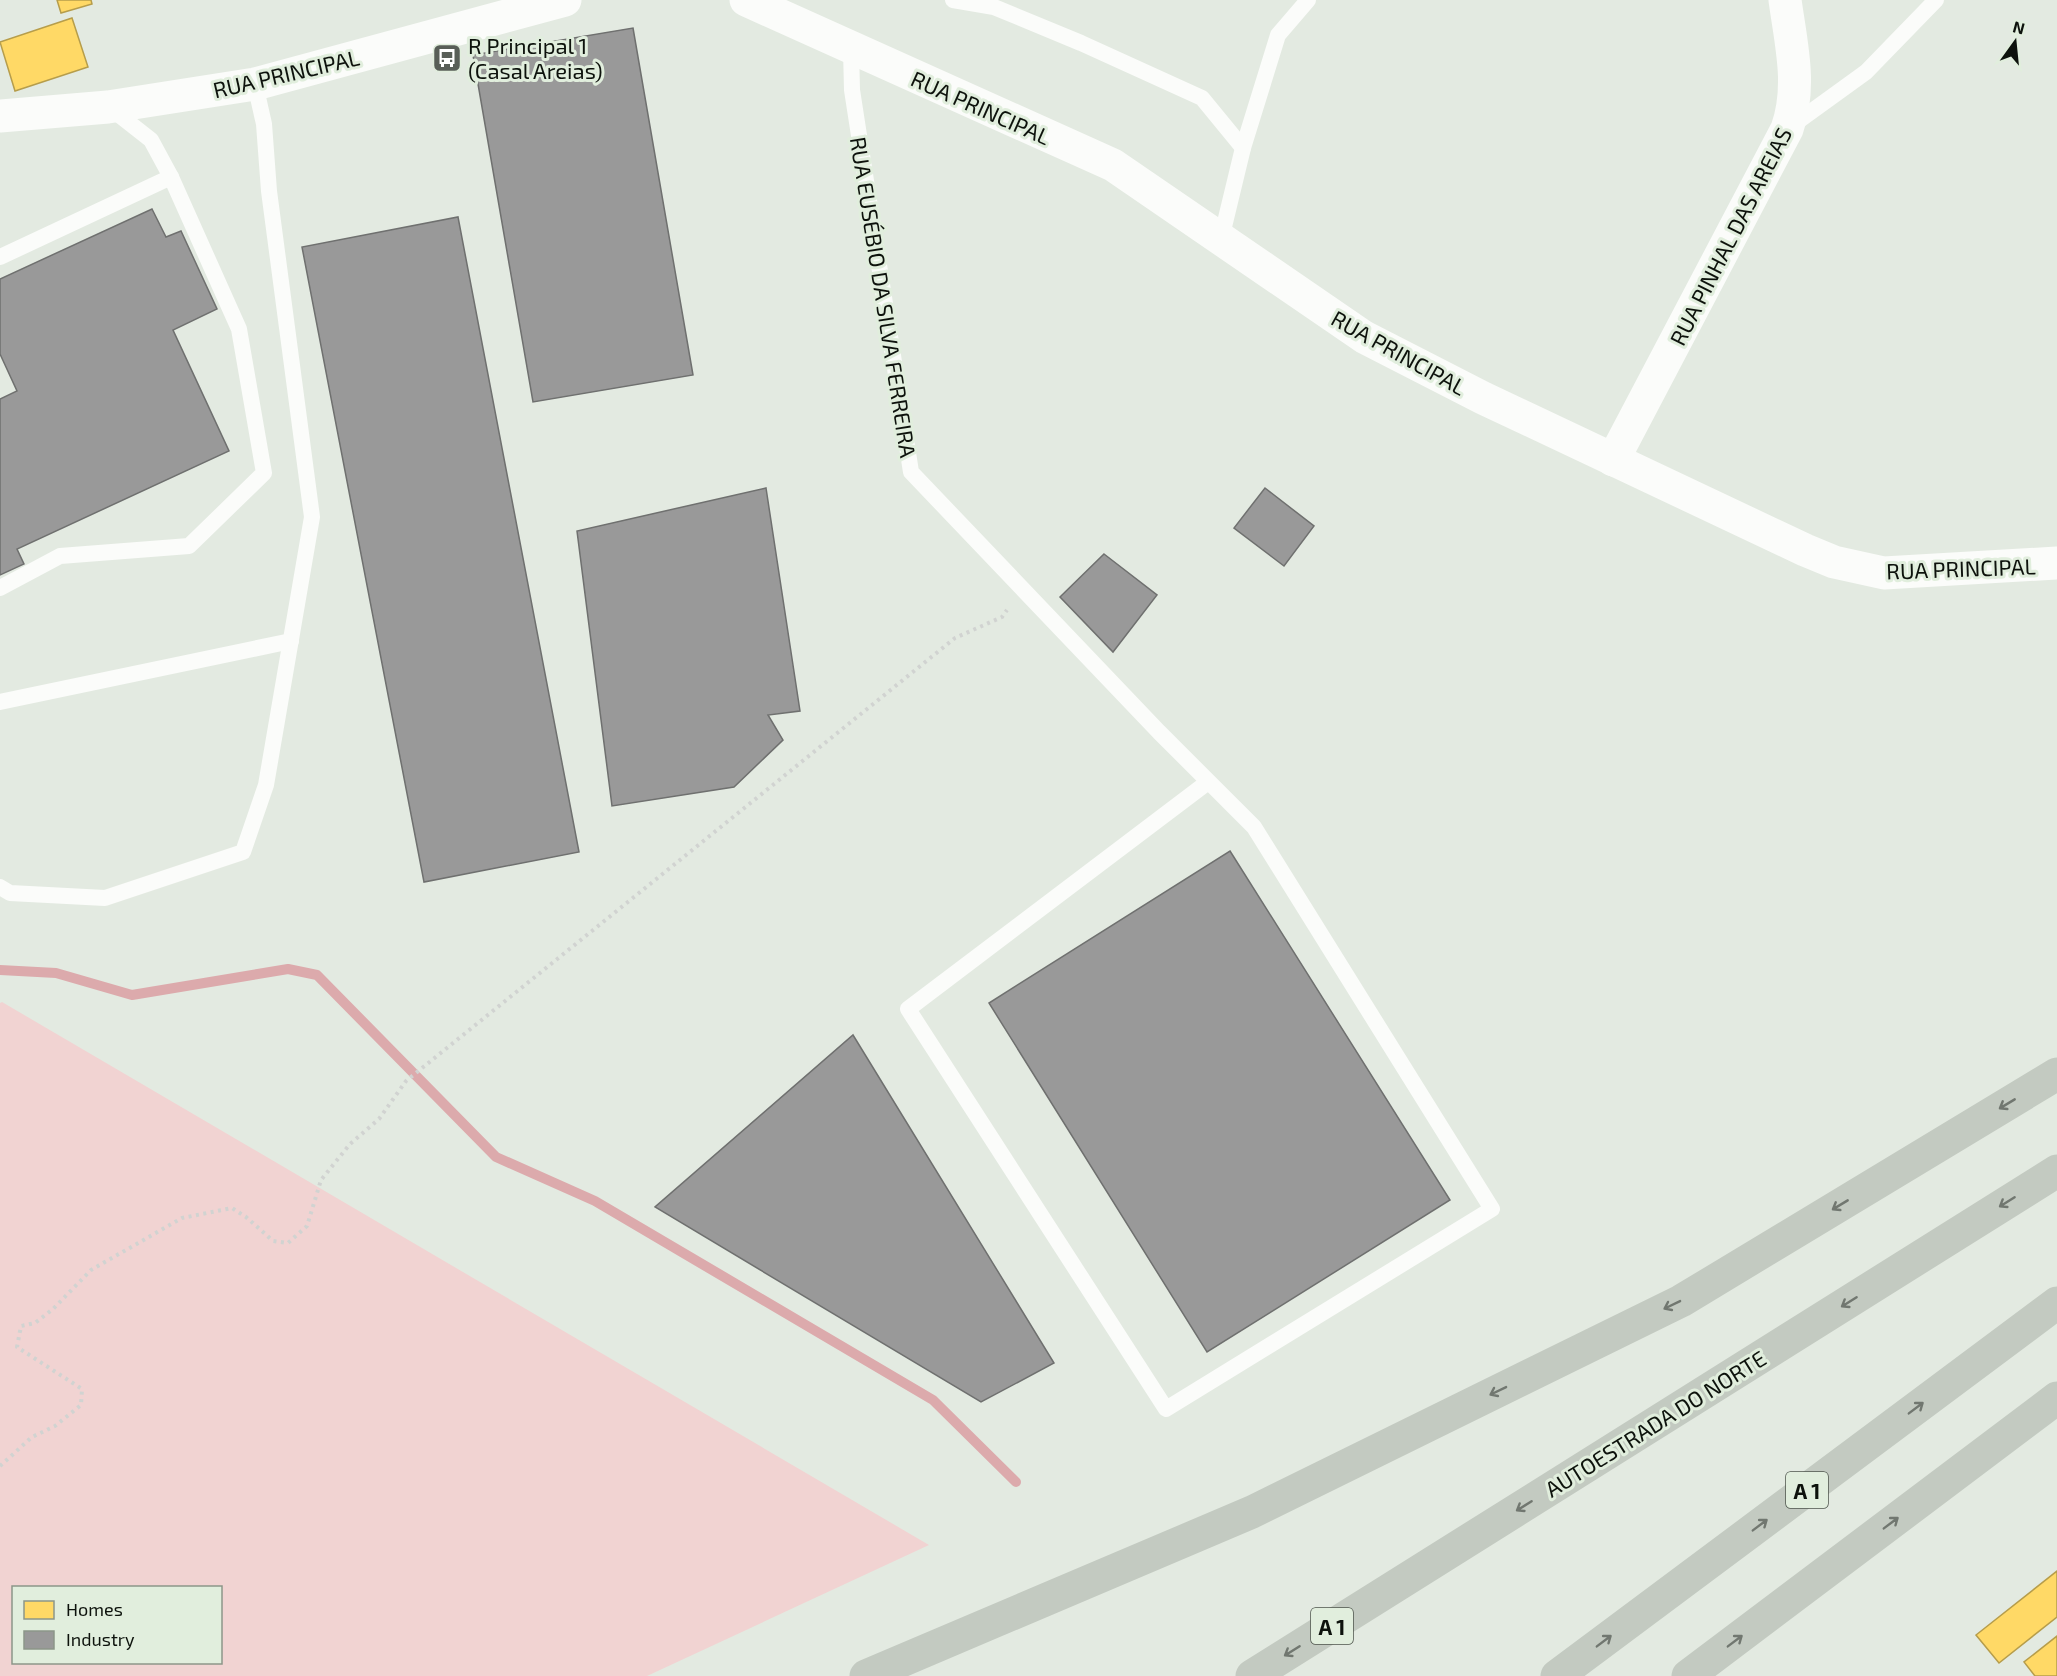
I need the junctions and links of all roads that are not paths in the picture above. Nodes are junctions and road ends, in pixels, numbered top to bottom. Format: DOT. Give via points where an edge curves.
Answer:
graph roads {
  1 [pos="566,0"];
  2 [pos="746,0"];
  3 [pos="953,0"];
  4 [pos="1308,0"];
  5 [pos="1785,0"];
  6 [pos="1936,0"];
  7 [pos="851,49"];
  8 [pos="255,84"];
  9 [pos="108,107"];
  10 [pos="0,116"];
  11 [pos="1787,129"];
  12 [pos="1243,148"];
  13 [pos="171,177"];
  14 [pos="1221,239"];
  15 [pos="0,257"];
  16 [pos="1613,460"];
  17 [pos="2057,563"];
  18 [pos="0,588"];
  19 [pos="291,641"];
  20 [pos="0,702"];
  21 [pos="1208,782"];
  22 [pos="0,887"];
  23 [pos="2057,1074"];
  24 [pos="2057,1171"];
  25 [pos="2057,1303"];
  26 [pos="2057,1398"];
  27 [pos="866,1676"];
  28 [pos="1252,1676"];
  29 [pos="1557,1676"];
  30 [pos="1688,1676"];
  1 -- 8 [label="street, RUA PRINCIPAL"];
  2 -- 7 [label="street, RUA PRINCIPAL"];
  3 -- 12 [label="lane" via="994,7 1202,98"];
  4 -- 12 [label="lane" via="1278,35"];
  5 -- 11 [label="street, RUA PINHAL DAS AREIAS" via="1796,82"];
  6 -- 11 [label="lane" via="1866,72"];
  7 -- 14 [label="street, RUA PRINCIPAL" via="1113,165"];
  7 -- 21 [label="lane, RUA EUSÉBIO DA SILVA FERREIRA" via="852,90 911,472"];
  8 -- 9 [label="street, RUA PRINCIPAL"];
  8 -- 19 [label="lane" via="264,124 269,191 312,517"];
  9 -- 10 [label="street, RUA PRINCIPAL"];
  9 -- 13 [label="lane" via="151,140"];
  11 -- 16 [label="street, RUA PINHAL DAS AREIAS"];
  12 -- 14 [label="lane"];
  13 -- 15 [label="lane"];
  13 -- 18 [label="lane" via="240,329 264,473 189,546 60,556"];
  14 -- 16 [label="street, RUA PRINCIPAL" via="1364,337"];
  16 -- 17 [label="street, RUA PRINCIPAL" via="1805,550 1860,569 1884,573"];
  19 -- 20 [label="lane"];
  19 -- 22 [label="lane" via="266,785 243,852 105,898 10,893"];
  21 -- 21 [label="lane, RUA EUSÉBIO DA SILVA FERREIRA" via="1254,827 1491,1209 1166,1408 908,1010"];
  23 -- 27 [label="highway, one-way" via="1681,1301 1252,1512"];
  24 -- 28 [label="highway, AUTOESTRADA DO NORTE / A 1, one-way"];
  29 -- 25 [label="highway, A 1, one-way"];
  30 -- 26 [label="highway, one-way"];
}
